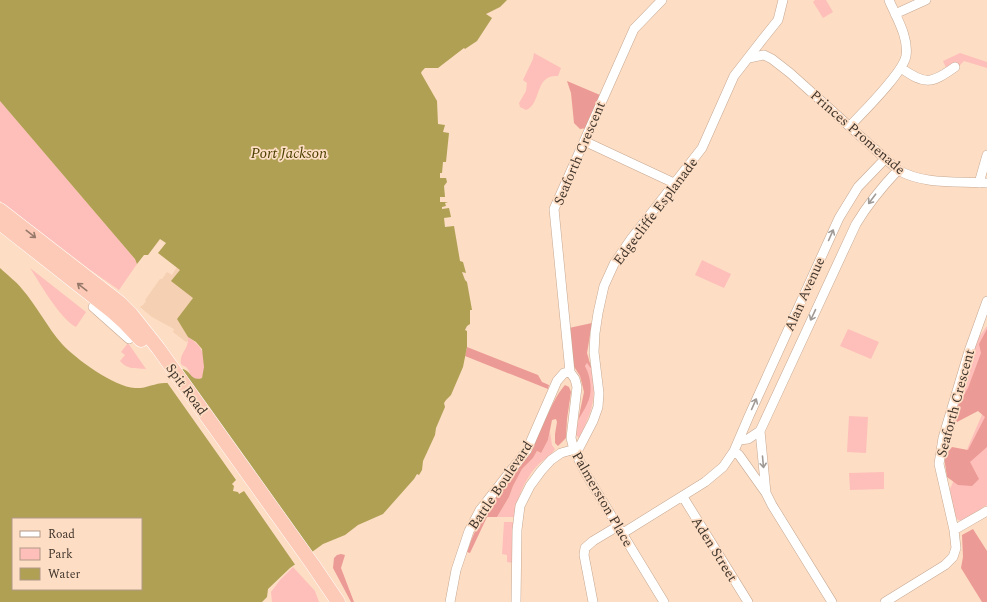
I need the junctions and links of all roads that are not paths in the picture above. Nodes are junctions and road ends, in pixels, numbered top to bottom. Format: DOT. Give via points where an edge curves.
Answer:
graph roads {
  1 [pos="662,0"];
  2 [pos="783,0"];
  3 [pos="889,0"];
  4 [pos="926,0"];
  5 [pos="895,14"];
  6 [pos="749,58"];
  7 [pos="955,67"];
  8 [pos="901,68"];
  9 [pos="850,126"];
  10 [pos="584,142"];
  11 [pos="987,155"];
  12 [pos="885,159"];
  13 [pos="898,170"];
  14 [pos="674,183"];
  15 [pos="983,183"];
  16 [pos="0,210"];
  17 [pos="0,224"];
  18 [pos="987,301"];
  19 [pos="93,307"];
  20 [pos="130,339"];
  21 [pos="167,367"];
  22 [pos="567,372"];
  23 [pos="760,431"];
  24 [pos="739,440"];
  25 [pos="574,450"];
  26 [pos="734,451"];
  27 [pos="766,493"];
  28 [pos="683,497"];
  29 [pos="987,511"];
  30 [pos="620,530"];
  31 [pos="954,530"];
  32 [pos="310,567"];
  33 [pos="329,602"];
  34 [pos="338,602"];
  35 [pos="450,602"];
  36 [pos="516,602"];
  37 [pos="593,602"];
  38 [pos="664,602"];
  39 [pos="748,602"];
  40 [pos="832,602"];
  41 [pos="885,602"];
  1 -- 10 [label="street, Seaforth Crescent" via="634,29"];
  2 -- 6 [label="street, Edgecliffe Esplanade" via="778,20"];
  3 -- 5 [label="street"];
  4 -- 5 [label="street"];
  5 -- 8 [label="street" via="906,44 906,56"];
  6 -- 9 [label="street, Princes Promenade" via="764,55 772,59"];
  6 -- 14 [label="street, Edgecliffe Esplanade" via="734,76 702,148"];
  7 -- 8 [label="street" via="931,81 922,81"];
  8 -- 9 [label="street"];
  9 -- 12 [label="street, Princes Promenade"];
  10 -- 14 [label="street"];
  10 -- 22 [label="street, Seaforth Crescent" via="554,209"];
  11 -- 15 [label="street"];
  12 -- 13 [label="street, Princes Promenade"];
  24 -- 12 [label="street, Alan Avenue, one-way" via="839,218 858,187"];
  13 -- 15 [label="street, Princes Promenade" via="919,179"];
  13 -- 23 [label="street, Alan Avenue, one-way" via="883,186 856,224"];
  14 -- 25 [label="street, Edgecliffe Esplanade" via="622,251 604,286 595,332 594,352 599,393 598,407 585,438"];
  16 -- 21 [label="highway, Spit Road, one-way" via="120,303 146,332"];
  21 -- 17 [label="highway, Spit Road, one-way" via="124,322"];
  18 -- 31 [label="street, Seaforth Crescent" via="953,401 939,464"];
  19 -- 20 [label="street"];
  21 -- 32 [label="highway, Spit Road" via="224,454"];
  22 -- 25 [label="street, Palmerston Place" via="575,379 577,387 571,438"];
  22 -- 35 [label="street, Battle Boulevard" via="558,382 527,450 480,510 468,531 456,570"];
  23 -- 24 [label="street" via="748,439"];
  23 -- 27 [label="street, one-way"];
  24 -- 26 [label="street, Alan Avenue"];
  25 -- 30 [label="street, Palmerston Place"];
  25 -- 36 [label="street" via="557,455 546,465 530,486 520,506"];
  26 -- 27 [label="street"];
  26 -- 28 [label="street, Alan Avenue" via="723,467"];
  27 -- 40 [label="street"];
  28 -- 30 [label="street, Alan Avenue"];
  28 -- 39 [label="street, Aden Street"];
  29 -- 31 [label="street"];
  30 -- 37 [label="street, Alan Avenue" via="593,541 585,548 584,555"];
  30 -- 38 [label="street, Palmerston Place"];
  31 -- 41 [label="street, Seaforth Crescent" via="954,557"];
  32 -- 33 [label="highway"];
  32 -- 34 [label="highway, Spit Road"];
}
